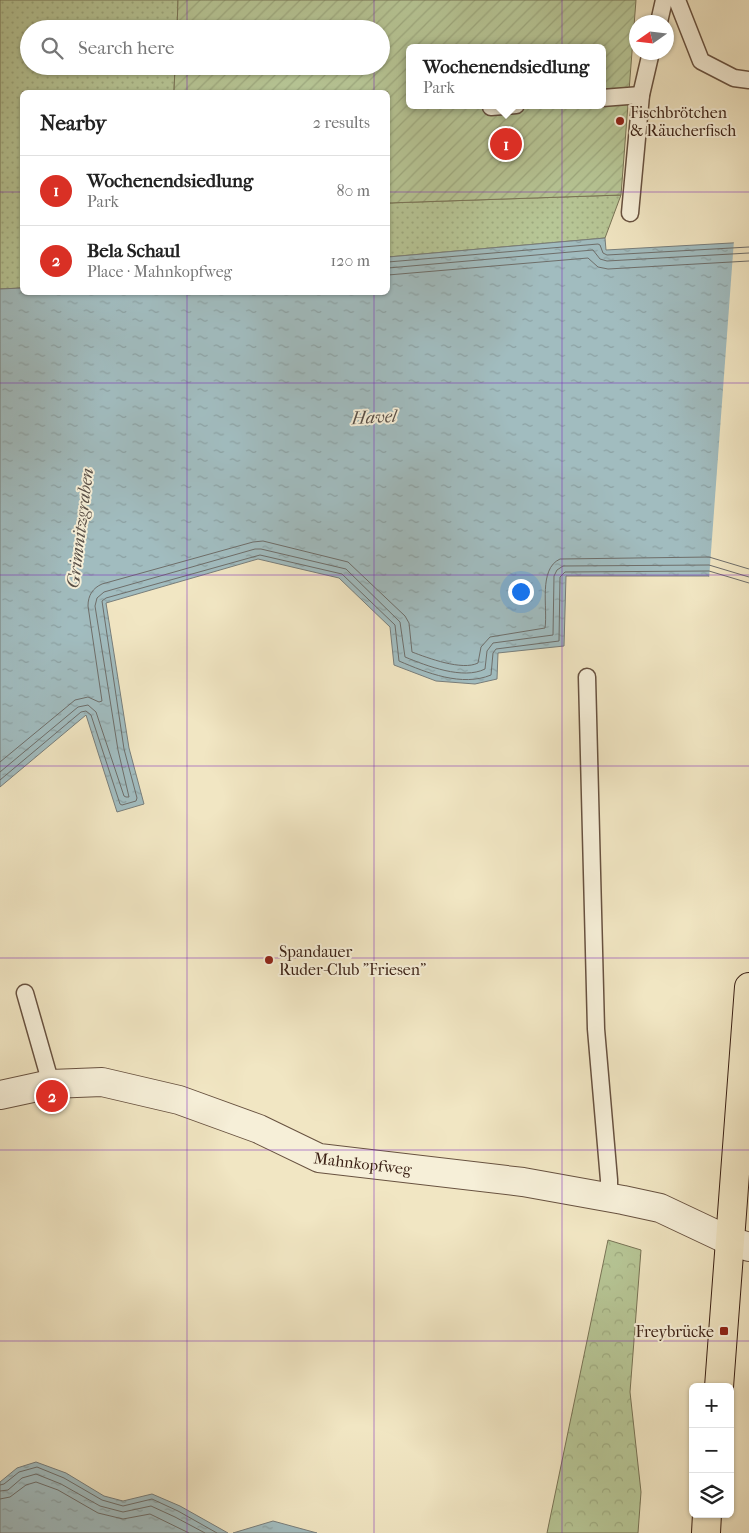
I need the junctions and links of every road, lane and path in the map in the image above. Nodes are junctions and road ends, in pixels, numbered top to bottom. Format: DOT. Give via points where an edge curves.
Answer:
graph roads {
  1 [pos="664,0"];
  2 [pos="677,0"];
  3 [pos="660,15"];
  4 [pos="649,60"];
  5 [pos="749,80"];
  6 [pos="641,94"];
  7 [pos="606,98"];
  8 [pos="630,213"];
  9 [pos="588,677"];
  10 [pos="749,987"];
  11 [pos="25,993"];
  12 [pos="51,1084"];
  13 [pos="0,1095"];
  14 [pos="744,1131"];
  15 [pos="608,1197"];
  16 [pos="740,1244"];
  17 [pos="720,1383"];
  18 [pos="707,1518"];
  19 [pos="706,1533"];
  1 -- 3 [label="lane"];
  2 -- 5 [label="lane" via="701,61 734,78"];
  4 -- 6 [label="lane"];
  6 -- 7 [label="lane"];
  6 -- 8 [label="lane"];
  9 -- 15 [label="lane" via="596,1028"];
  10 -- 14 [label="main road"];
  11 -- 12 [label="lane"];
  12 -- 13 [label="street, Mahnkopfweg"];
  12 -- 15 [label="street, Mahnkopfweg" via="102,1082 179,1100 259,1129 319,1158 523,1182"];
  14 -- 16 [label="main road"];
  15 -- 16 [label="street, Mahnkopfweg" via="660,1208"];
  16 -- 17 [label="main road"];
  18 -- 19 [label="main road"];
}
